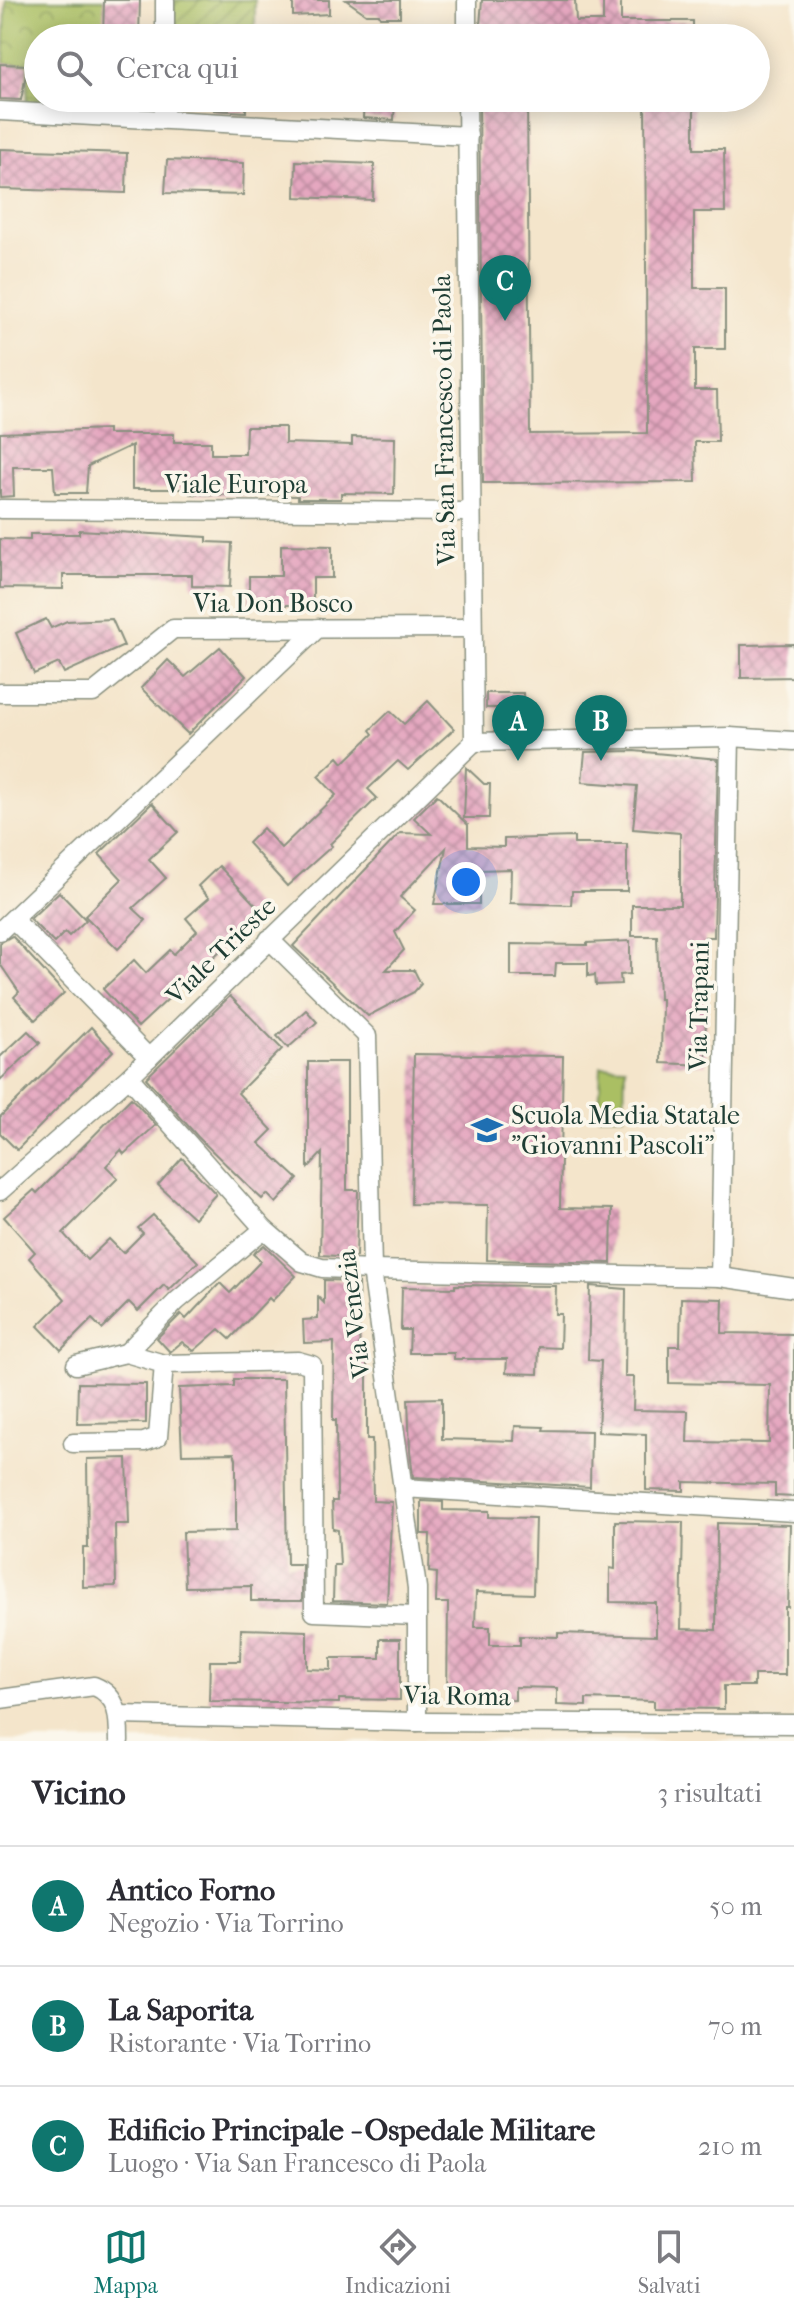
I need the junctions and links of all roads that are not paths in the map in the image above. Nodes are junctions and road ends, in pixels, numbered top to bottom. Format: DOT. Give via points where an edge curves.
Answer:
graph roads {
  1 [pos="165,0"];
  2 [pos="467,0"];
  3 [pos="165,24"];
  4 [pos="467,24"];
  5 [pos="0,111"];
  6 [pos="164,112"];
  7 [pos="467,112"];
  8 [pos="164,119"];
  9 [pos="468,136"];
  10 [pos="0,509"];
  11 [pos="471,512"];
  12 [pos="318,628"];
  13 [pos="472,628"];
  14 [pos="0,693"];
  15 [pos="730,737"];
  16 [pos="794,741"];
  17 [pos="474,742"];
  18 [pos="7,925"];
  19 [pos="269,939"];
  20 [pos="149,1058"];
  21 [pos="129,1077"];
  22 [pos="0,1191"];
  23 [pos="264,1229"];
  24 [pos="372,1270"];
  25 [pos="720,1277"];
  26 [pos="794,1288"];
  27 [pos="126,1353"];
  28 [pos="164,1364"];
  29 [pos="76,1365"];
  30 [pos="73,1443"];
  31 [pos="403,1488"];
  32 [pos="794,1512"];
  33 [pos="417,1616"];
  34 [pos="0,1699"];
  35 [pos="119,1715"];
  36 [pos="417,1722"];
  37 [pos="794,1724"];
  38 [pos="119,1741"];
  1 -- 3 [label="street"];
  2 -- 4 [label="street"];
  5 -- 8 [label="street"];
  6 -- 8 [label="street"];
  7 -- 9 [label="street, Via San Francesco di Paola"];
  8 -- 9 [label="street"];
  9 -- 11 [label="street, Via San Francesco di Paola"];
  10 -- 11 [label="street, Viale Europa"];
  11 -- 13 [label="street, Via San Francesco di Paola"];
  12 -- 13 [label="street, Via Don Bosco"];
  12 -- 14 [label="street, Via Don Bosco" via="173,629 93,693"];
  12 -- 18 [label="street"];
  13 -- 17 [label="street, Via San Francesco di Paola"];
  15 -- 16 [label="street"];
  15 -- 17 [label="street"];
  15 -- 25 [label="street, Via Trapani"];
  17 -- 19 [label="street, Viale Trieste"];
  18 -- 20 [label="street"];
  19 -- 20 [label="street, Viale Trieste"];
  19 -- 24 [label="street, Via Venezia" via="367,1036"];
  20 -- 21 [label="street, Viale Trieste"];
  21 -- 22 [label="street, Viale Trieste"];
  21 -- 23 [label="street"];
  23 -- 24 [label="street" via="302,1262"];
  23 -- 27 [label="street" via="177,1301"];
  24 -- 25 [label="street"];
  24 -- 31 [label="street, Via Venezia"];
  25 -- 26 [label="street"];
  27 -- 28 [label="street"];
  27 -- 29 [label="street"];
  28 -- 30 [label="street" via="158,1437 144,1442"];
  28 -- 33 [label="street" via="312,1365 314,1612"];
  31 -- 32 [label="street"];
  31 -- 33 [label="street, Via Venezia"];
  33 -- 36 [label="street, Via Venezia"];
  34 -- 35 [label="street" via="94,1686 112,1698"];
  35 -- 36 [label="street, Via Roma"];
  35 -- 38 [label="street"];
  36 -- 37 [label="street, Via Roma"];
}
